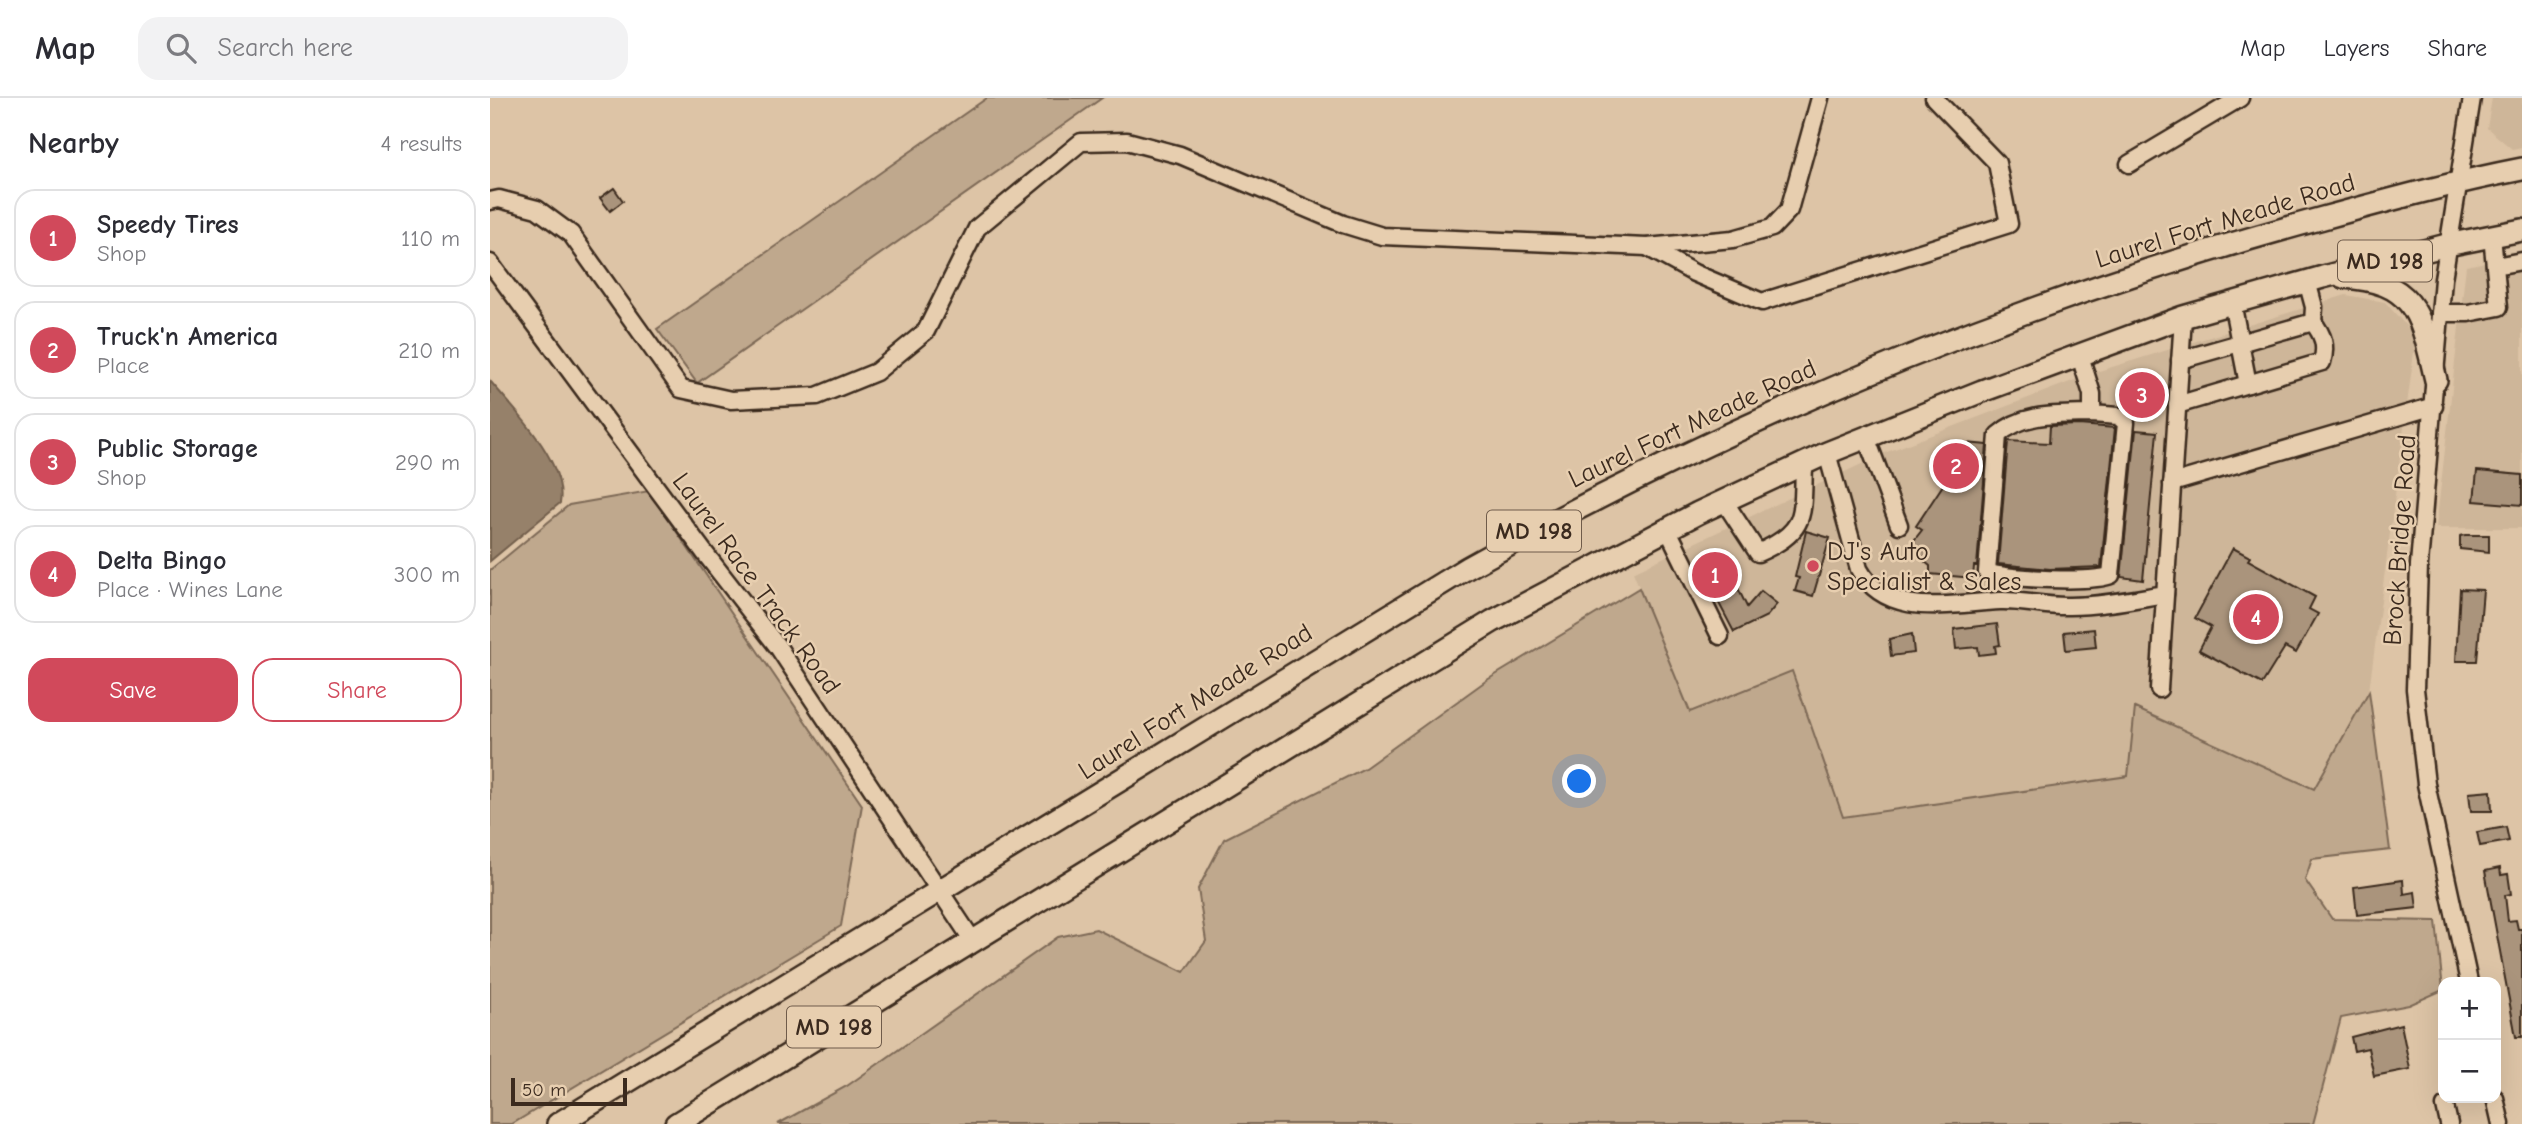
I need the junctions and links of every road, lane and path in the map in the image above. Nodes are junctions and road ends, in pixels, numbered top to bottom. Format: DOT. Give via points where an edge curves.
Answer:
graph roads {
  1 [pos="1820,98"];
  2 [pos="1934,98"];
  3 [pos="2240,98"];
  4 [pos="2472,98"];
  5 [pos="2129,164"];
  6 [pos="2522,169"];
  7 [pos="2457,182"];
  8 [pos="490,201"];
  9 [pos="2522,230"];
  10 [pos="2493,236"];
  11 [pos="2447,245"];
  12 [pos="1647,247"];
  13 [pos="2522,261"];
  14 [pos="490,263"];
  15 [pos="2495,266"];
  16 [pos="2315,279"];
  17 [pos="2232,302"];
  18 [pos="2440,313"];
  19 [pos="2183,317"];
  20 [pos="2313,322"];
  21 [pos="2240,342"];
  22 [pos="2080,356"];
  23 [pos="2180,360"];
  24 [pos="2436,380"];
  25 [pos="2248,384"];
  26 [pos="2177,405"];
  27 [pos="2434,406"];
  28 [pos="2092,414"];
  29 [pos="1866,438"];
  30 [pos="1827,453"];
  31 [pos="1804,464"];
  32 [pos="2172,483"];
  33 [pos="1724,501"];
  34 [pos="1899,525"];
  35 [pos="1667,528"];
  36 [pos="2165,594"];
  37 [pos="1720,636"];
  38 [pos="2159,689"];
  39 [pos="940,892"];
  40 [pos="973,941"];
  41 [pos="2468,977"];
  42 [pos="2496,1103"];
  43 [pos="2445,1106"];
  44 [pos="558,1124"];
  45 [pos="676,1124"];
  46 [pos="2449,1124"];
  47 [pos="2501,1124"];
  1 -- 12 [label="street" via="1789,211 1772,228 1732,239"];
  2 -- 12 [label="street" via="1997,163 2009,224 1762,302"];
  3 -- 5 [label="street"];
  4 -- 7 [label="street, Brock Bridge Road"];
  6 -- 7 [label="main road, Laurel Fort Meade Road / MD 198"];
  7 -- 11 [label="street, Brock Bridge Road"];
  7 -- 39 [label="main road, Laurel Fort Meade Road / MD 198" via="2262,234 1964,333 1690,452 1567,512 1468,568"];
  8 -- 12 [label="street" via="537,209 571,234 681,389 731,400 817,396 876,372 926,331 977,228 1082,142 1127,141 1180,155 1382,236"];
  9 -- 10 [label="main road, MD 198"];
  10 -- 11 [label="main road, MD 198"];
  10 -- 15 [label="street"];
  11 -- 16 [label="main road, MD 198"];
  11 -- 18 [label="street, Brock Bridge Road"];
  13 -- 15 [label="street"];
  14 -- 39 [label="street, Laurel Race Track Road" via="778,647"];
  15 -- 18 [label="street" via="2499,307"];
  16 -- 17 [label="main road, MD 198"];
  16 -- 20 [label="street"];
  16 -- 24 [label="main road" via="2363,278 2397,289 2409,299 2420,317"];
  17 -- 19 [label="main road, MD 198"];
  17 -- 21 [label="street"];
  18 -- 24 [label="street, Brock Bridge Road"];
  19 -- 22 [label="main road, MD 198"];
  19 -- 23 [label="street"];
  20 -- 21 [label="street"];
  20 -- 25 [label="street" via="2321,333 2322,362"];
  21 -- 23 [label="street"];
  21 -- 25 [label="street"];
  22 -- 28 [label="street" via="2092,394"];
  22 -- 29 [label="main road, MD 198"];
  23 -- 26 [label="street"];
  24 -- 27 [label="street, Brock Bridge Road"];
  25 -- 26 [label="street"];
  26 -- 32 [label="street"];
  27 -- 32 [label="street"];
  27 -- 41 [label="street, Brock Bridge Road" via="2419,565 2415,689 2426,784"];
  28 -- 28 [label="street" via="2013,422 1998,435 1987,572 2050,578 2101,579 2111,575 2126,423 2118,415"];
  29 -- 30 [label="main road, MD 198"];
  29 -- 34 [label="street"];
  30 -- 31 [label="main road, MD 198"];
  30 -- 36 [label="street" via="1859,569 1878,593 1902,603 1961,606 2020,601 2070,606"];
  31 -- 33 [label="main road, MD 198"];
  31 -- 33 [label="street" via="1803,516 1787,540 1768,549 1758,553"];
  32 -- 36 [label="street"];
  33 -- 35 [label="main road, MD 198"];
  35 -- 37 [label="street"];
  35 -- 40 [label="main road, MD 198" via="1493,621"];
  36 -- 38 [label="street"];
  39 -- 40 [label="street, Laurel Race Track Road"];
  39 -- 44 [label="main road, Laurel Fort Meade Road / MD 198"];
  40 -- 45 [label="main road, MD 198"];
  42 -- 47 [label="street"];
  43 -- 46 [label="street"];
}
